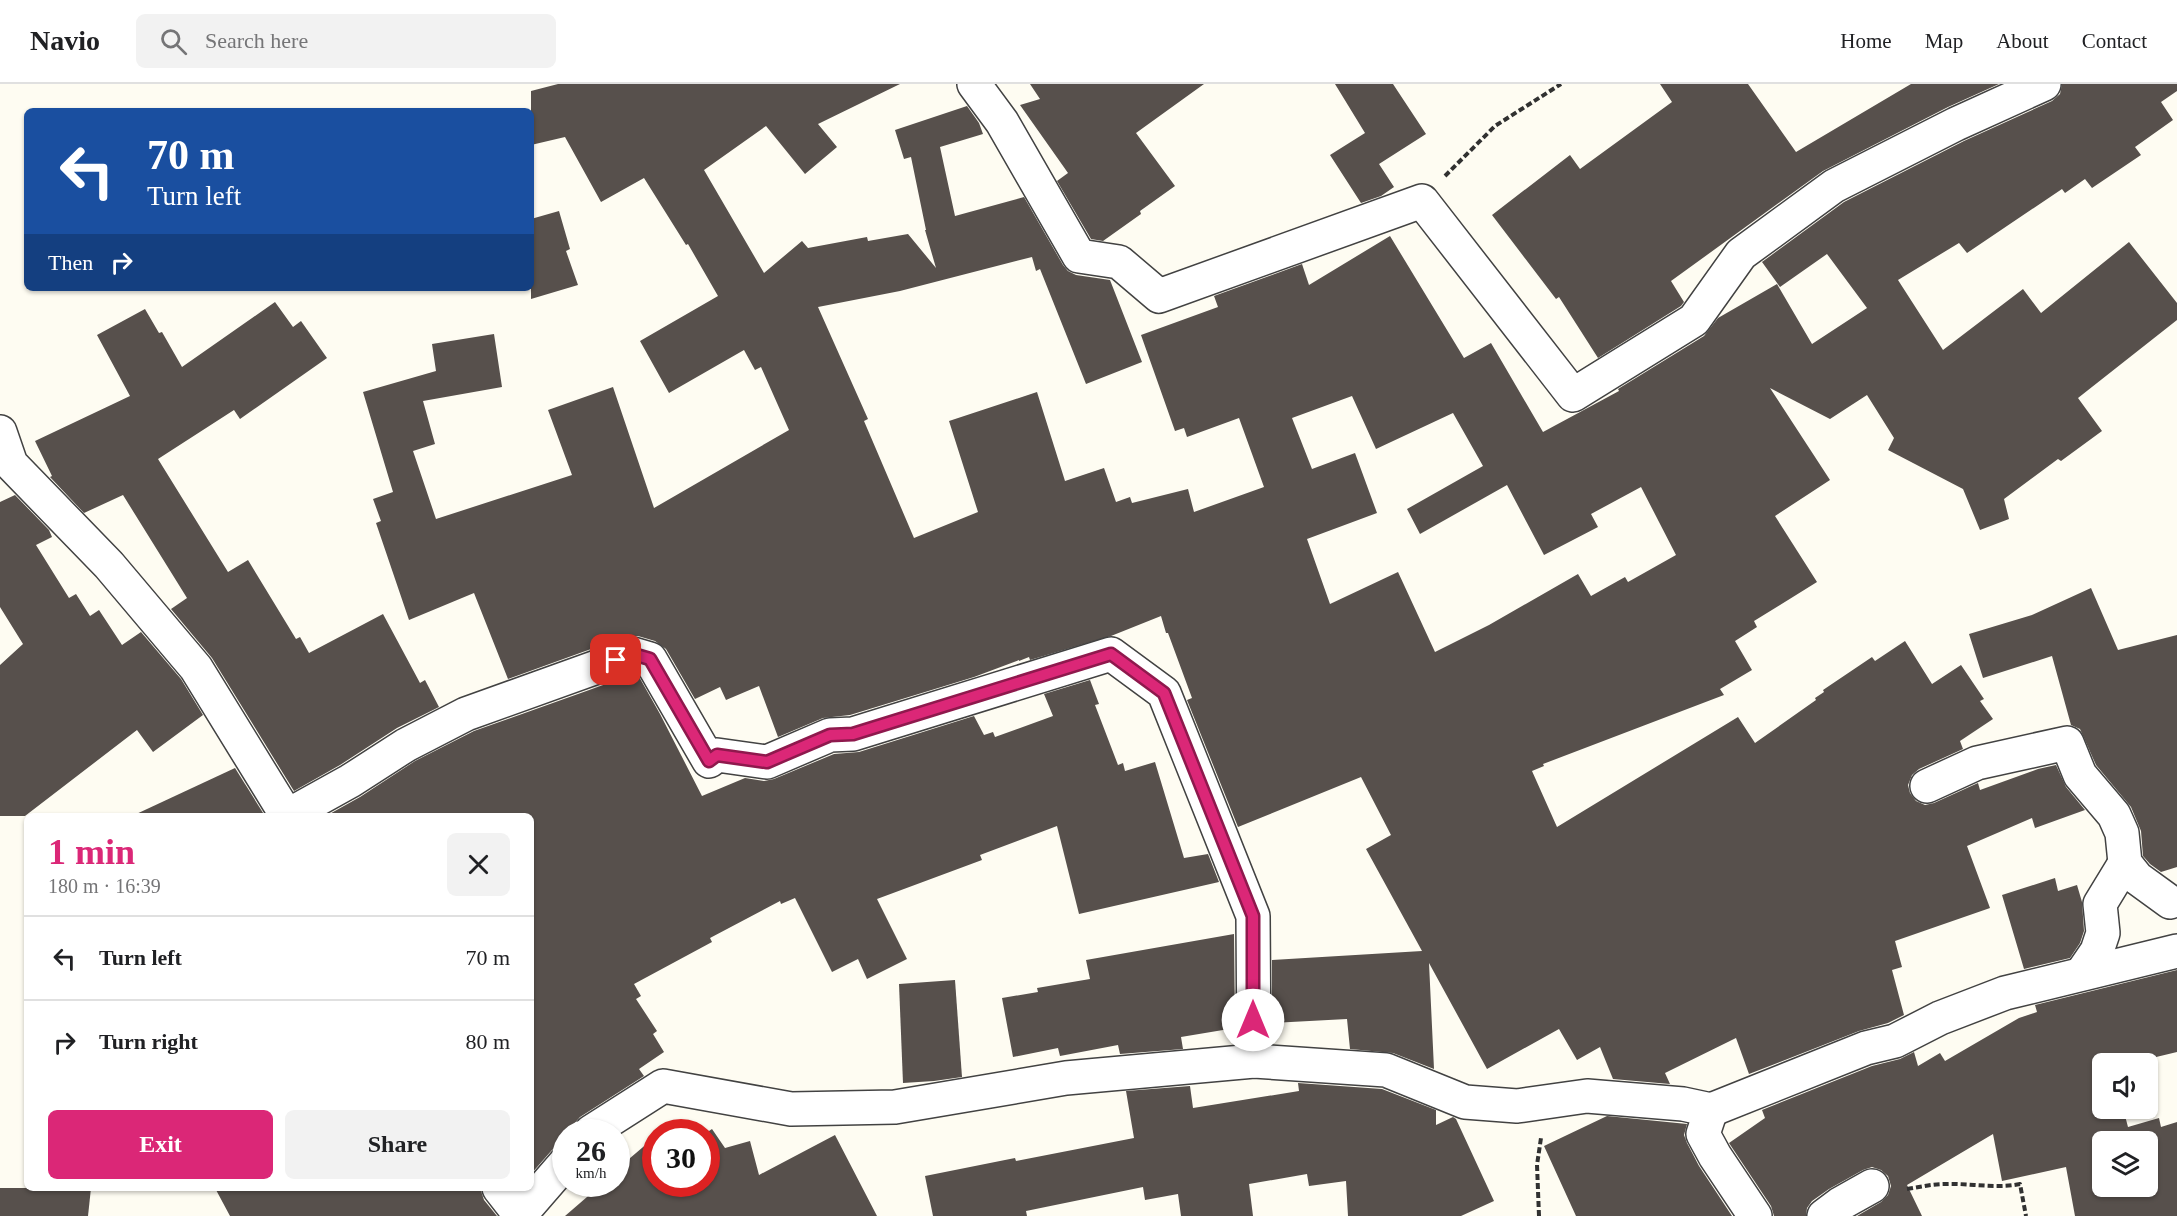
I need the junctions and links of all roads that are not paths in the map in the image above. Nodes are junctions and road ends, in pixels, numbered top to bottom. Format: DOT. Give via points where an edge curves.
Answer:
graph roads {
  1 [pos="974,84"];
  2 [pos="2044,84"];
  3 [pos="0,432"];
  4 [pos="1927,786"];
  5 [pos="285,813"];
  6 [pos="292,813"];
  7 [pos="2125,863"];
  8 [pos="2173,897"];
  9 [pos="2177,943"];
  10 [pos="2177,951"];
  11 [pos="2082,973"];
  12 [pos="1254,1061"];
  13 [pos="1711,1110"];
  14 [pos="611,1119"];
  15 [pos="552,1177"];
  16 [pos="1872,1186"];
  17 [pos="501,1191"];
  18 [pos="519,1215"];
  19 [pos="1755,1216"];
  20 [pos="1824,1216"];
  1 -- 2 [label="street" via="1002,122 1079,256 1119,262 1159,296 1422,201 1573,395 1694,320 1741,254 1834,186"];
  3 -- 5 [label="street" via="12,464 109,565 196,668"];
  4 -- 7 [label="street" via="1977,762 2067,743 2080,776 2114,815 2122,833"];
  6 -- 12 [label="street" via="466,714 633,654 650,659 709,761 717,755 767,762 830,735 853,734 1111,654 1164,693 1253,916"];
  7 -- 8 [label="street" via="2137,878"];
  7 -- 11 [label="street" via="2100,904 2103,933 2097,951"];
  8 -- 9 [label="street" via="2171,927"];
  10 -- 11 [label="street"];
  11 -- 13 [label="street" via="2005,993 1940,1018 1895,1041 1866,1048"];
  12 -- 13 [label="street" via="1386,1071 1465,1102 1517,1106 1587,1096"];
  12 -- 14 [label="street" via="1066,1078 895,1107 792,1109 663,1086"];
  13 -- 19 [label="street" via="1703,1134"];
  15 -- 18 [label="street"];
  16 -- 20 [label="street"];
  17 -- 18 [label="street"];
}
